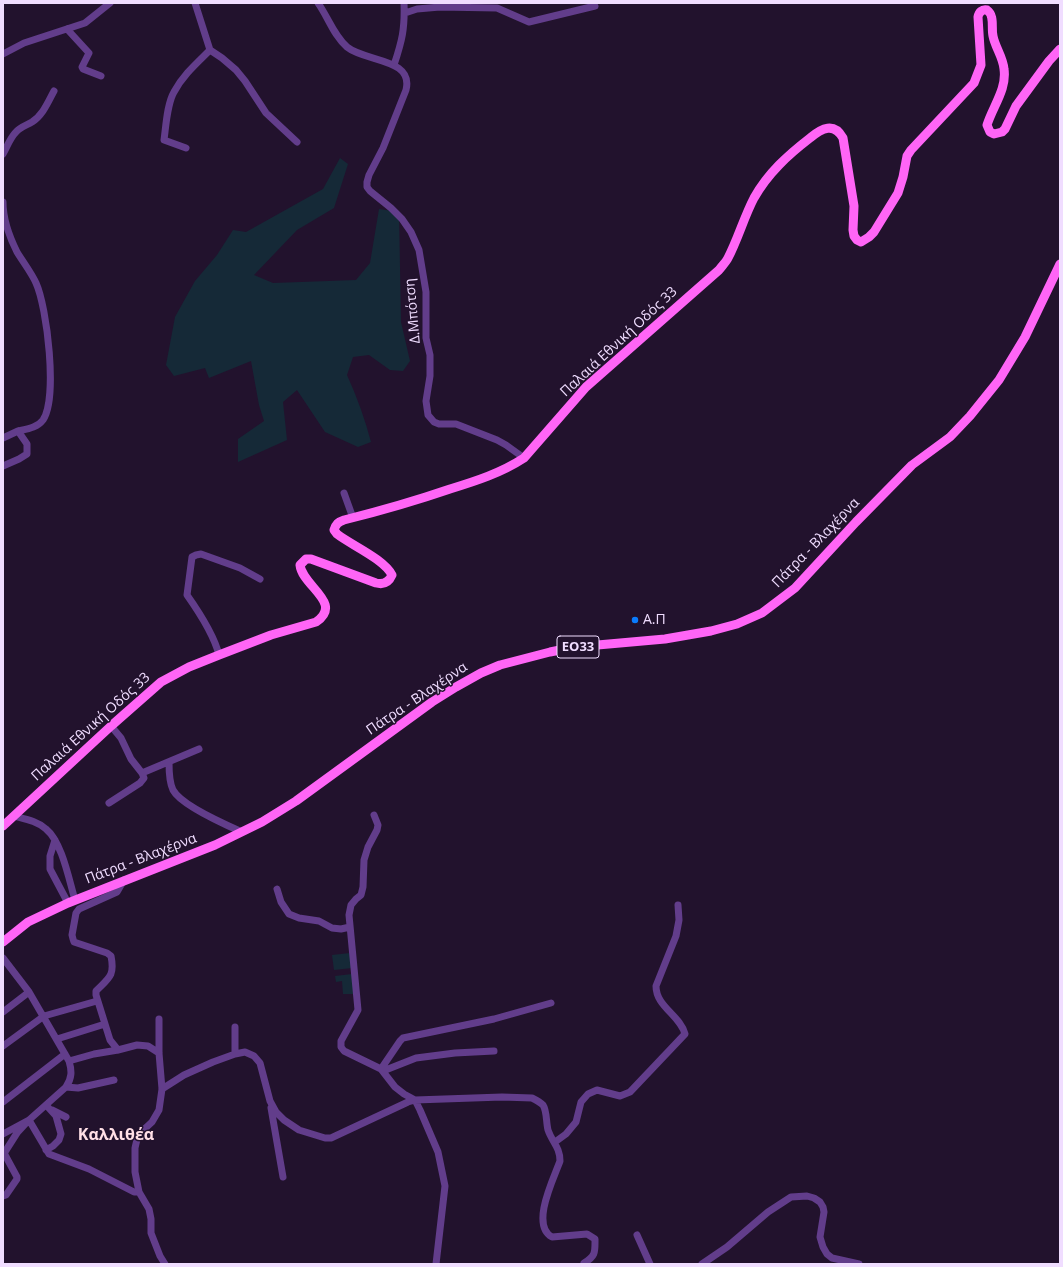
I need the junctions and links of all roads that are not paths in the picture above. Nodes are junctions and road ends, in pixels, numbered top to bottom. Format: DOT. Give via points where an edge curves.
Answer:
graph roads {
  1 [pos="110,3"];
  2 [pos="196,3"];
  3 [pos="318,3"];
  4 [pos="404,3"];
  5 [pos="595,6"];
  6 [pos="983,6"];
  7 [pos="405,13"];
  8 [pos="67,29"];
  9 [pos="1060,49"];
  10 [pos="210,50"];
  11 [pos="3,54"];
  12 [pos="394,65"];
  13 [pos="101,76"];
  14 [pos="54,91"];
  15 [pos="297,142"];
  16 [pos="186,148"];
  17 [pos="3,154"];
  18 [pos="3,202"];
  19 [pos="1060,264"];
  20 [pos="18,431"];
  21 [pos="3,438"];
  22 [pos="524,458"];
  23 [pos="3,466"];
  24 [pos="344,494"];
  25 [pos="353,518"];
  26 [pos="260,579"];
  27 [pos="219,655"];
  28 [pos="111,726"];
  29 [pos="199,749"];
  30 [pos="169,762"];
  31 [pos="142,773"];
  32 [pos="109,803"];
  33 [pos="374,815"];
  34 [pos="14,816"];
  35 [pos="3,826"];
  36 [pos="242,832"];
  37 [pos="55,840"];
  38 [pos="124,880"];
  39 [pos="277,888"];
  40 [pos="71,902"];
  41 [pos="678,905"];
  42 [pos="350,927"];
  43 [pos="3,942"];
  44 [pos="3,958"];
  45 [pos="30,992"];
  46 [pos="97,1001"];
  47 [pos="551,1003"];
  48 [pos="3,1012"];
  49 [pos="44,1016"];
  50 [pos="159,1019"];
  51 [pos="105,1024"];
  52 [pos="235,1027"];
  53 [pos="56,1039"];
  54 [pos="3,1046"];
  55 [pos="118,1050"];
  56 [pos="494,1051"];
  57 [pos="159,1053"];
  58 [pos="65,1054"];
  59 [pos="235,1054"];
  60 [pos="69,1061"];
  61 [pos="382,1070"];
  62 [pos="114,1080"];
  63 [pos="66,1087"];
  64 [pos="162,1089"];
  65 [pos="415,1100"];
  66 [pos="270,1101"];
  67 [pos="3,1102"];
  68 [pos="48,1107"];
  69 [pos="66,1117"];
  70 [pos="29,1120"];
  71 [pos="3,1134"];
  72 [pos="555,1142"];
  73 [pos="46,1150"];
  74 [pos="4,1154"];
  75 [pos="283,1177"];
  76 [pos="139,1192"];
  77 [pos="3,1196"];
  78 [pos="637,1236"];
  79 [pos="584,1263"];
  80 [pos="165,1264"];
  81 [pos="436,1264"];
  82 [pos="650,1264"];
  83 [pos="702,1264"];
  84 [pos="859,1264"];
  1 -- 8 [label="street" via="85,23"];
  2 -- 10 [label="street"];
  3 -- 12 [label="street" via="348,48 366,57"];
  4 -- 7 [label="street"];
  5 -- 7 [label="street" via="529,22 497,8 440,7"];
  6 -- 9 [label="main road, Παλαιά Εθνική Οδός 33" via="992,17 993,36 1004,68 1003,87 987,125 990,132 994,134 1005,129 1016,106"];
  6 -- 22 [label="main road, Παλαιά Εθνική Οδός 33" via="978,17 981,65 974,83 911,150 907,156 898,193 869,237 861,242 854,236 854,206 843,138 835,129 822,130 792,152 771,172 754,198 728,258 719,270 586,387"];
  7 -- 12 [label="street" via="402,40"];
  8 -- 11 [label="street" via="24,43"];
  8 -- 13 [label="street" via="89,52 83,69"];
  10 -- 15 [label="street" via="236,70 266,113"];
  10 -- 16 [label="street" via="187,73 173,92 164,140"];
  12 -- 22 [label="street, Δ.Μπότση" via="400,68 408,84 383,148 369,175 367,187 402,219 412,232 419,250 426,292 426,338 431,364 426,401 428,415 438,424 456,424 497,440"];
  14 -- 17 [label="street" via="41,114 15,132"];
  18 -- 20 [label="street" via="7,231 36,283 42,302 48,345 50,394 47,411 42,421 33,427"];
  19 -- 36 [label="main road, Πάτρα - Βλαχέρνα / ΕΟ33" via="1025,337 999,380 970,416 950,437 912,466 795,588 762,613 737,624 711,631 550,652 500,665 481,673 432,702 296,801"];
  20 -- 21 [label="street"];
  20 -- 23 [label="street" via="27,444 27,454"];
  22 -- 25 [label="main road, Παλαιά Εθνική Οδός 33" via="490,476"];
  24 -- 25 [label="street"];
  25 -- 27 [label="main road, Παλαιά Εθνική Οδός 33" via="338,522 334,530 336,534 383,564 392,575 390,579 380,584 306,559 300,565 300,570 325,603 326,610 322,618"];
  26 -- 27 [label="street" via="240,568 201,554 192,558 187,595 214,639"];
  27 -- 28 [label="main road, Παλαιά Εθνική Οδός 33" via="161,682"];
  28 -- 31 [label="street"];
  28 -- 34 [label="main road, Παλαιά Εθνική Οδός 33"];
  29 -- 30 [label="street"];
  30 -- 31 [label="street"];
  30 -- 36 [label="street" via="172,790 179,797 223,824"];
  31 -- 32 [label="street" via="144,778 140,783"];
  33 -- 42 [label="street" via="378,824 377,830 364,860 361,895 351,905"];
  34 -- 35 [label="main road, Παλαιά Εθνική Οδός 33"];
  34 -- 37 [label="street" via="41,825"];
  36 -- 38 [label="main road, Πάτρα - Βλαχέρνα / ΕΟ33"];
  37 -- 40 [label="street" via="66,866"];
  37 -- 40 [label="street" via="50,856 50,869"];
  38 -- 40 [label="main road, Πάτρα - Βλαχέρνα / ΕΟ33"];
  38 -- 46 [label="street" via="117,892 82,907 76,913 72,935 74,942 111,956 112,974 96,991"];
  39 -- 42 [label="street" via="288,914 332,928"];
  40 -- 43 [label="main road, Πάτρα - Βλαχέρνα / ΕΟ33" via="28,922"];
  41 -- 72 [label="street" via="676,936 656,990 660,1001 683,1027 685,1034 630,1092 620,1096 598,1090 588,1094 581,1102 576,1122"];
  42 -- 61 [label="street" via="358,1010 341,1041 341,1047 344,1051"];
  44 -- 45 [label="street"];
  45 -- 48 [label="street"];
  45 -- 49 [label="street"];
  46 -- 49 [label="street"];
  46 -- 51 [label="street"];
  47 -- 61 [label="street" via="494,1019 403,1038"];
  49 -- 53 [label="street"];
  49 -- 54 [label="street"];
  50 -- 57 [label="street"];
  51 -- 53 [label="street"];
  51 -- 55 [label="street" via="110,1040"];
  52 -- 59 [label="street"];
  53 -- 58 [label="street"];
  55 -- 57 [label="street" via="137,1045 148,1046"];
  55 -- 60 [label="street"];
  56 -- 61 [label="street" via="455,1052 416,1058"];
  57 -- 64 [label="street"];
  58 -- 60 [label="street"];
  58 -- 67 [label="street"];
  59 -- 64 [label="street" via="184,1075"];
  59 -- 66 [label="street" via="245,1052 254,1056 260,1063"];
  60 -- 63 [label="street" via="71,1076"];
  61 -- 65 [label="street" via="395,1087"];
  62 -- 63 [label="street" via="78,1088"];
  63 -- 68 [label="street"];
  64 -- 76 [label="street" via="159,1110 152,1122 138,1135 135,1148 135,1172"];
  65 -- 66 [label="street" via="331,1138 300,1130 284,1120"];
  65 -- 72 [label="street" via="532,1098 540,1102 544,1108 548,1129"];
  65 -- 81 [label="street" via="438,1152 445,1186"];
  66 -- 75 [label="street"];
  68 -- 69 [label="street"];
  68 -- 70 [label="street"];
  68 -- 73 [label="street" via="56,1116 61,1134 59,1140"];
  70 -- 71 [label="street"];
  70 -- 73 [label="street"];
  70 -- 74 [label="street" via="17,1132"];
  72 -- 79 [label="street" via="560,1161 542,1216 546,1232 552,1237 587,1234 595,1239 595,1252 591,1259"];
  73 -- 76 [label="street" via="49,1154"];
  74 -- 77 [label="street" via="17,1179"];
  76 -- 80 [label="street" via="149,1209 151,1233"];
  78 -- 82 [label="street"];
  83 -- 84 [label="street" via="727,1247 768,1212 791,1198 807,1196 820,1202 823,1207 820,1237 827,1254 832,1258"];
}
